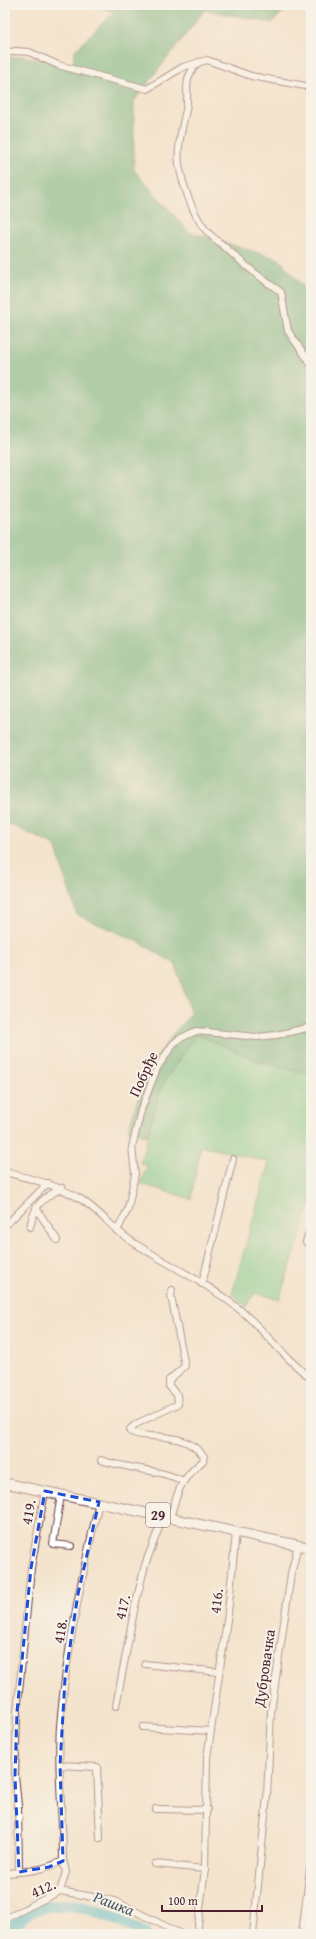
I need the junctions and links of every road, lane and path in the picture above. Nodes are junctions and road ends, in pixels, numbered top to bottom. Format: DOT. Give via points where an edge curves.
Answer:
graph roads {
  1 [pos="5,53"];
  2 [pos="199,62"];
  3 [pos="311,87"];
  4 [pos="311,364"];
  5 [pos="311,1026"];
  6 [pos="233,1159"];
  7 [pos="5,1172"];
  8 [pos="48,1183"];
  9 [pos="62,1188"];
  10 [pos="36,1208"];
  11 [pos="5,1226"];
  12 [pos="311,1226"];
  13 [pos="30,1227"];
  14 [pos="117,1231"];
  15 [pos="57,1240"];
  16 [pos="311,1246"];
  17 [pos="202,1284"];
  18 [pos="172,1290"];
  19 [pos="311,1378"];
  20 [pos="102,1460"];
  21 [pos="183,1481"];
  22 [pos="5,1483"];
  23 [pos="44,1491"];
  24 [pos="61,1494"];
  25 [pos="99,1502"];
  26 [pos="167,1517"];
  27 [pos="236,1532"];
  28 [pos="298,1545"];
  29 [pos="71,1546"];
  30 [pos="311,1548"];
  31 [pos="145,1664"];
  32 [pos="219,1672"];
  33 [pos="116,1706"];
  34 [pos="143,1727"];
  35 [pos="211,1731"];
  36 [pos="60,1765"];
  37 [pos="156,1809"];
  38 [pos="207,1810"];
  39 [pos="100,1838"];
  40 [pos="64,1860"];
  41 [pos="311,1862"];
  42 [pos="155,1864"];
  43 [pos="205,1869"];
  44 [pos="19,1872"];
  45 [pos="5,1873"];
  46 [pos="60,1891"];
  47 [pos="5,1918"];
  48 [pos="181,1934"];
  49 [pos="197,1934"];
  50 [pos="253,1934"];
  51 [pos="302,1934"];
  1 -- 2 [label="street" via="29,52 58,65 147,89 182,67"];
  2 -- 3 [label="street" via="207,60 251,76"];
  2 -- 4 [label="street" via="191,70 186,84 186,106 179,145 182,180 205,229 254,274 281,292 288,331"];
  5 -- 14 [label="street, Побрђе" via="257,1037 196,1031 174,1044 158,1068 141,1110 132,1147 135,1174 128,1209"];
  6 -- 17 [label="street"];
  7 -- 8 [label="street"];
  8 -- 9 [label="street"];
  8 -- 11 [label="street"];
  9 -- 10 [label="street" via="42,1199"];
  9 -- 14 [label="street" via="83,1201"];
  10 -- 13 [label="street"];
  10 -- 15 [label="street"];
  12 -- 16 [label="street" via="306,1242"];
  14 -- 17 [label="street"];
  17 -- 19 [label="street" via="240,1309 296,1368"];
  18 -- 21 [label="street" via="185,1366 169,1380 169,1386 177,1395 178,1404 130,1429 139,1435 166,1436 194,1445 204,1456 203,1461 190,1471"];
  20 -- 21 [label="street" via="173,1476"];
  21 -- 26 [label="street"];
  22 -- 23 [label="main road, 29"];
  23 -- 24 [label="main road, 29"];
  23 -- 44 [label="street, 419." via="31,1568 17,1712 15,1776"];
  24 -- 25 [label="main road, 29"];
  24 -- 29 [label="street" via="53,1544"];
  25 -- 26 [label="main road, 29"];
  25 -- 36 [label="street, 418." via="78,1594 65,1679 60,1728"];
  26 -- 27 [label="main road, 29"];
  26 -- 33 [label="street, 417." via="145,1565"];
  27 -- 28 [label="main road, 29"];
  27 -- 32 [label="street, 416."];
  28 -- 30 [label="main road, 29"];
  28 -- 50 [label="street, Дубровачка" via="291,1574 271,1712 267,1796"];
  31 -- 32 [label="street"];
  32 -- 35 [label="street, 416."];
  34 -- 35 [label="street"];
  35 -- 38 [label="street, 416." via="207,1758"];
  36 -- 39 [label="street" via="97,1767"];
  36 -- 40 [label="street, 418."];
  37 -- 38 [label="street"];
  38 -- 43 [label="street, 416."];
  40 -- 44 [label="street" via="49,1867"];
  40 -- 46 [label="street, 418." via="66,1872"];
  41 -- 51 [label="street"];
  42 -- 43 [label="street"];
  43 -- 49 [label="street, 416."];
  44 -- 45 [label="street"];
  46 -- 47 [label="street, 412."];
  46 -- 48 [label="street, 412." via="115,1901"];
}
